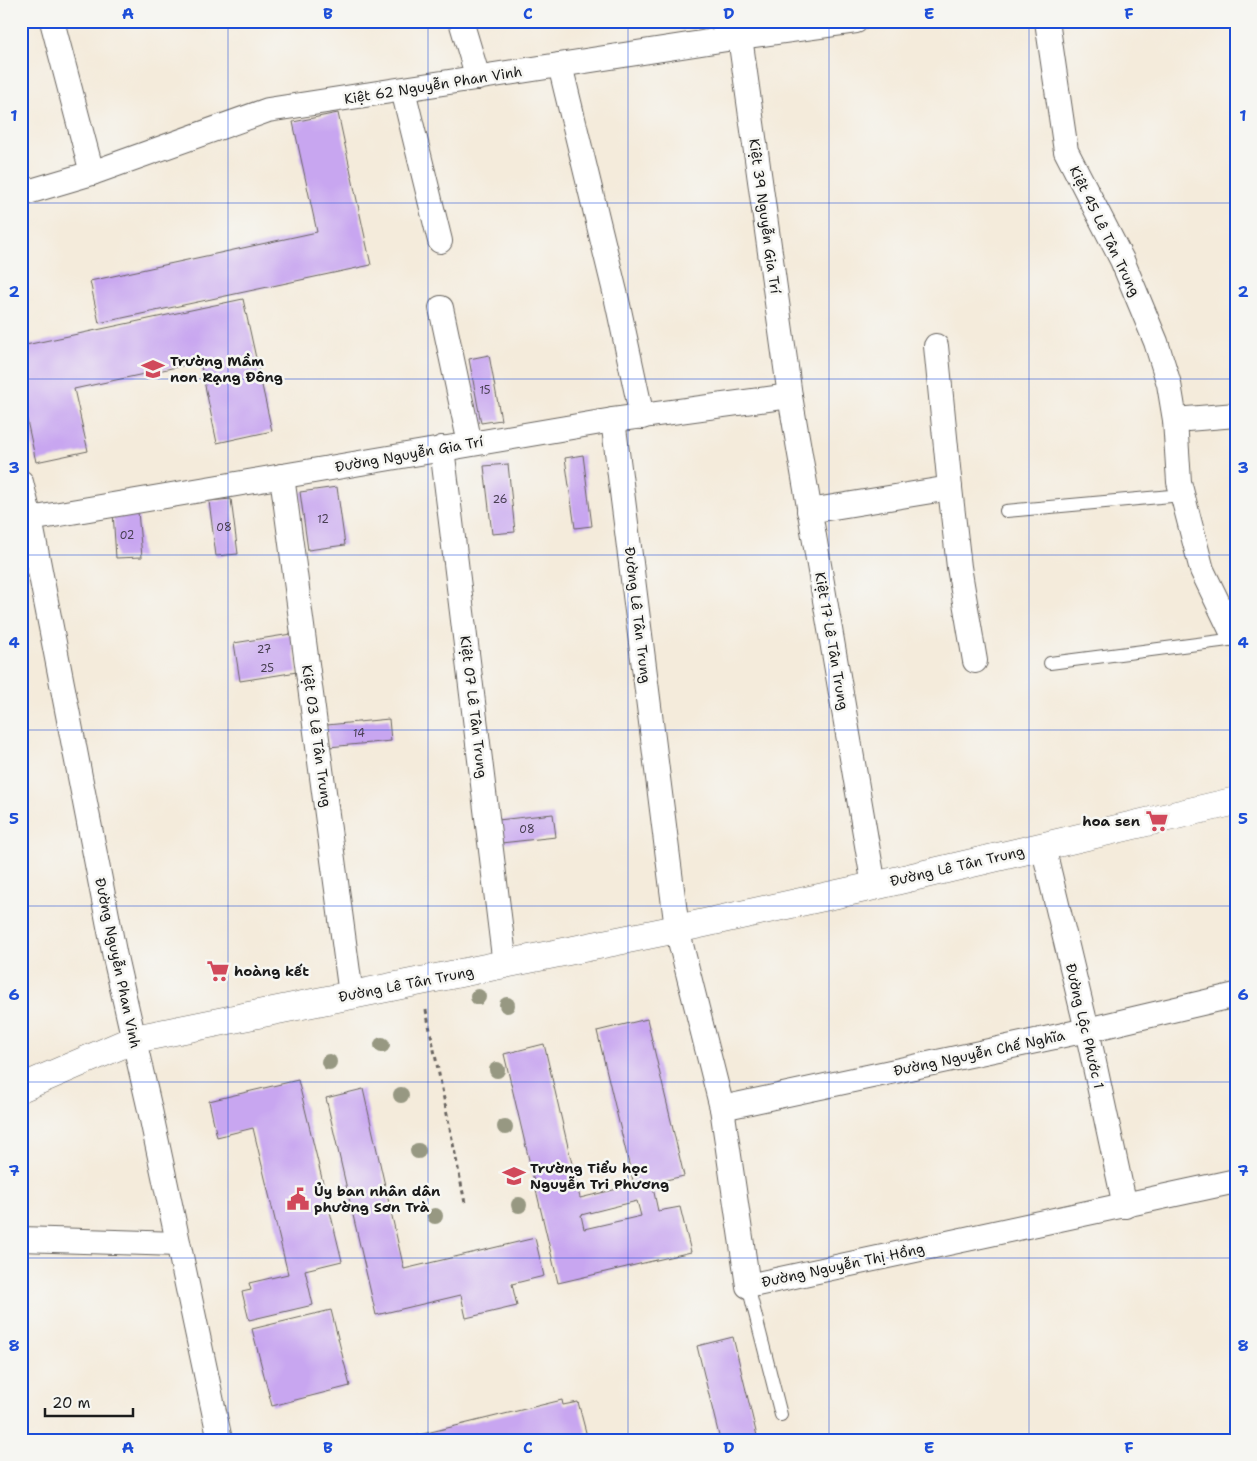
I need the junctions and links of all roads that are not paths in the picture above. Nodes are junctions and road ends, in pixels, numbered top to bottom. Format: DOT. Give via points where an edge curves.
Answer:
graph roads {
  1 [pos="52,21"];
  2 [pos="461,21"];
  3 [pos="856,21"];
  4 [pos="1047,21"];
  5 [pos="740,37"];
  6 [pos="560,65"];
  7 [pos="478,78"];
  8 [pos="403,90"];
  9 [pos="92,173"];
  10 [pos="21,194"];
  11 [pos="440,241"];
  12 [pos="441,308"];
  13 [pos="936,346"];
  14 [pos="790,396"];
  15 [pos="1236,415"];
  16 [pos="642,416"];
  17 [pos="613,420"];
  18 [pos="1175,420"];
  19 [pos="470,444"];
  20 [pos="442,448"];
  21 [pos="282,476"];
  22 [pos="22,485"];
  23 [pos="950,488"];
  24 [pos="1182,495"];
  25 [pos="809,511"];
  26 [pos="1006,511"];
  27 [pos="30,519"];
  28 [pos="1236,637"];
  29 [pos="975,662"];
  30 [pos="1050,663"];
  31 [pos="1236,801"];
  32 [pos="1043,846"];
  33 [pos="874,886"];
  34 [pos="677,929"];
  35 [pos="506,965"];
  36 [pos="351,995"];
  37 [pos="1236,995"];
  38 [pos="1087,1030"];
  39 [pos="134,1039"];
  40 [pos="21,1088"];
  41 [pos="722,1108"];
  42 [pos="1236,1181"];
  43 [pos="1125,1206"];
  44 [pos="21,1239"];
  45 [pos="178,1244"];
  46 [pos="748,1286"];
  47 [pos="781,1415"];
  48 [pos="220,1440"];
  1 -- 9 [label="street"];
  2 -- 7 [label="street"];
  3 -- 5 [label="street, Kiệt 62 Nguyễn Phan Vinh"];
  4 -- 18 [label="street, Kiệt 45 Lê Tân Trung" via="1066,151 1122,260 1152,333 1169,384"];
  5 -- 6 [label="street, Kiệt 62 Nguyễn Phan Vinh"];
  5 -- 14 [label="street, Kiệt 39 Nguyễn Gia Trí"];
  6 -- 7 [label="street, Kiệt 62 Nguyễn Phan Vinh"];
  6 -- 16 [label="street"];
  7 -- 8 [label="street, Kiệt 62 Nguyễn Phan Vinh"];
  8 -- 9 [label="street, Kiệt 62 Nguyễn Phan Vinh" via="268,110"];
  8 -- 11 [label="street"];
  9 -- 10 [label="street, Kiệt 62 Nguyễn Phan Vinh"];
  12 -- 19 [label="street"];
  13 -- 23 [label="street"];
  14 -- 16 [label="street, Đường Nguyễn Gia Trí"];
  14 -- 25 [label="street, Kiệt 17 Lê Tân Trung"];
  15 -- 18 [label="street"];
  16 -- 17 [label="street, Đường Nguyễn Gia Trí"];
  17 -- 19 [label="street, Đường Nguyễn Gia Trí"];
  17 -- 34 [label="street, Đường Lê Tân Trung"];
  18 -- 24 [label="street, Kiệt 45 Lê Tân Trung"];
  19 -- 20 [label="street, Đường Nguyễn Gia Trí"];
  20 -- 21 [label="street, Đường Nguyễn Gia Trí"];
  20 -- 35 [label="street, Kiệt 07 Lê Tân Trung"];
  21 -- 27 [label="street, Đường Nguyễn Gia Trí"];
  21 -- 36 [label="street, Kiệt 03 Lê Tân Trung"];
  22 -- 27 [label="street, Đường Nguyễn Phan Vinh"];
  23 -- 25 [label="street"];
  23 -- 29 [label="street"];
  24 -- 26 [label="lane"];
  24 -- 28 [label="street, Kiệt 45 Lê Tân Trung" via="1202,570"];
  25 -- 33 [label="street, Kiệt 17 Lê Tân Trung"];
  27 -- 39 [label="street, Đường Nguyễn Phan Vinh" via="115,957"];
  28 -- 30 [label="lane"];
  31 -- 32 [label="street, Đường Lê Tân Trung"];
  32 -- 33 [label="street, Đường Lê Tân Trung"];
  32 -- 38 [label="street, Đường Lộc Phước 1"];
  33 -- 34 [label="street, Đường Lê Tân Trung"];
  34 -- 35 [label="street, Đường Lê Tân Trung"];
  34 -- 41 [label="street, Đường Nguyễn Thị Hồng"];
  35 -- 36 [label="street, Đường Lê Tân Trung"];
  36 -- 39 [label="street, Đường Lê Tân Trung"];
  37 -- 38 [label="street, Đường Nguyễn Chế Nghĩa"];
  38 -- 41 [label="street, Đường Nguyễn Chế Nghĩa"];
  38 -- 43 [label="street, Đường Lộc Phước 1"];
  39 -- 40 [label="street, Đường Lê Tân Trung"];
  39 -- 45 [label="street, Đường Nguyễn Phan Vinh"];
  41 -- 46 [label="street, Đường Nguyễn Thị Hồng"];
  42 -- 43 [label="street, Đường Nguyễn Thị Hồng"];
  43 -- 46 [label="street, Đường Nguyễn Thị Hồng"];
  44 -- 45 [label="street"];
  45 -- 48 [label="street, Đường Nguyễn Phan Vinh"];
  46 -- 47 [label="lane"];
}
